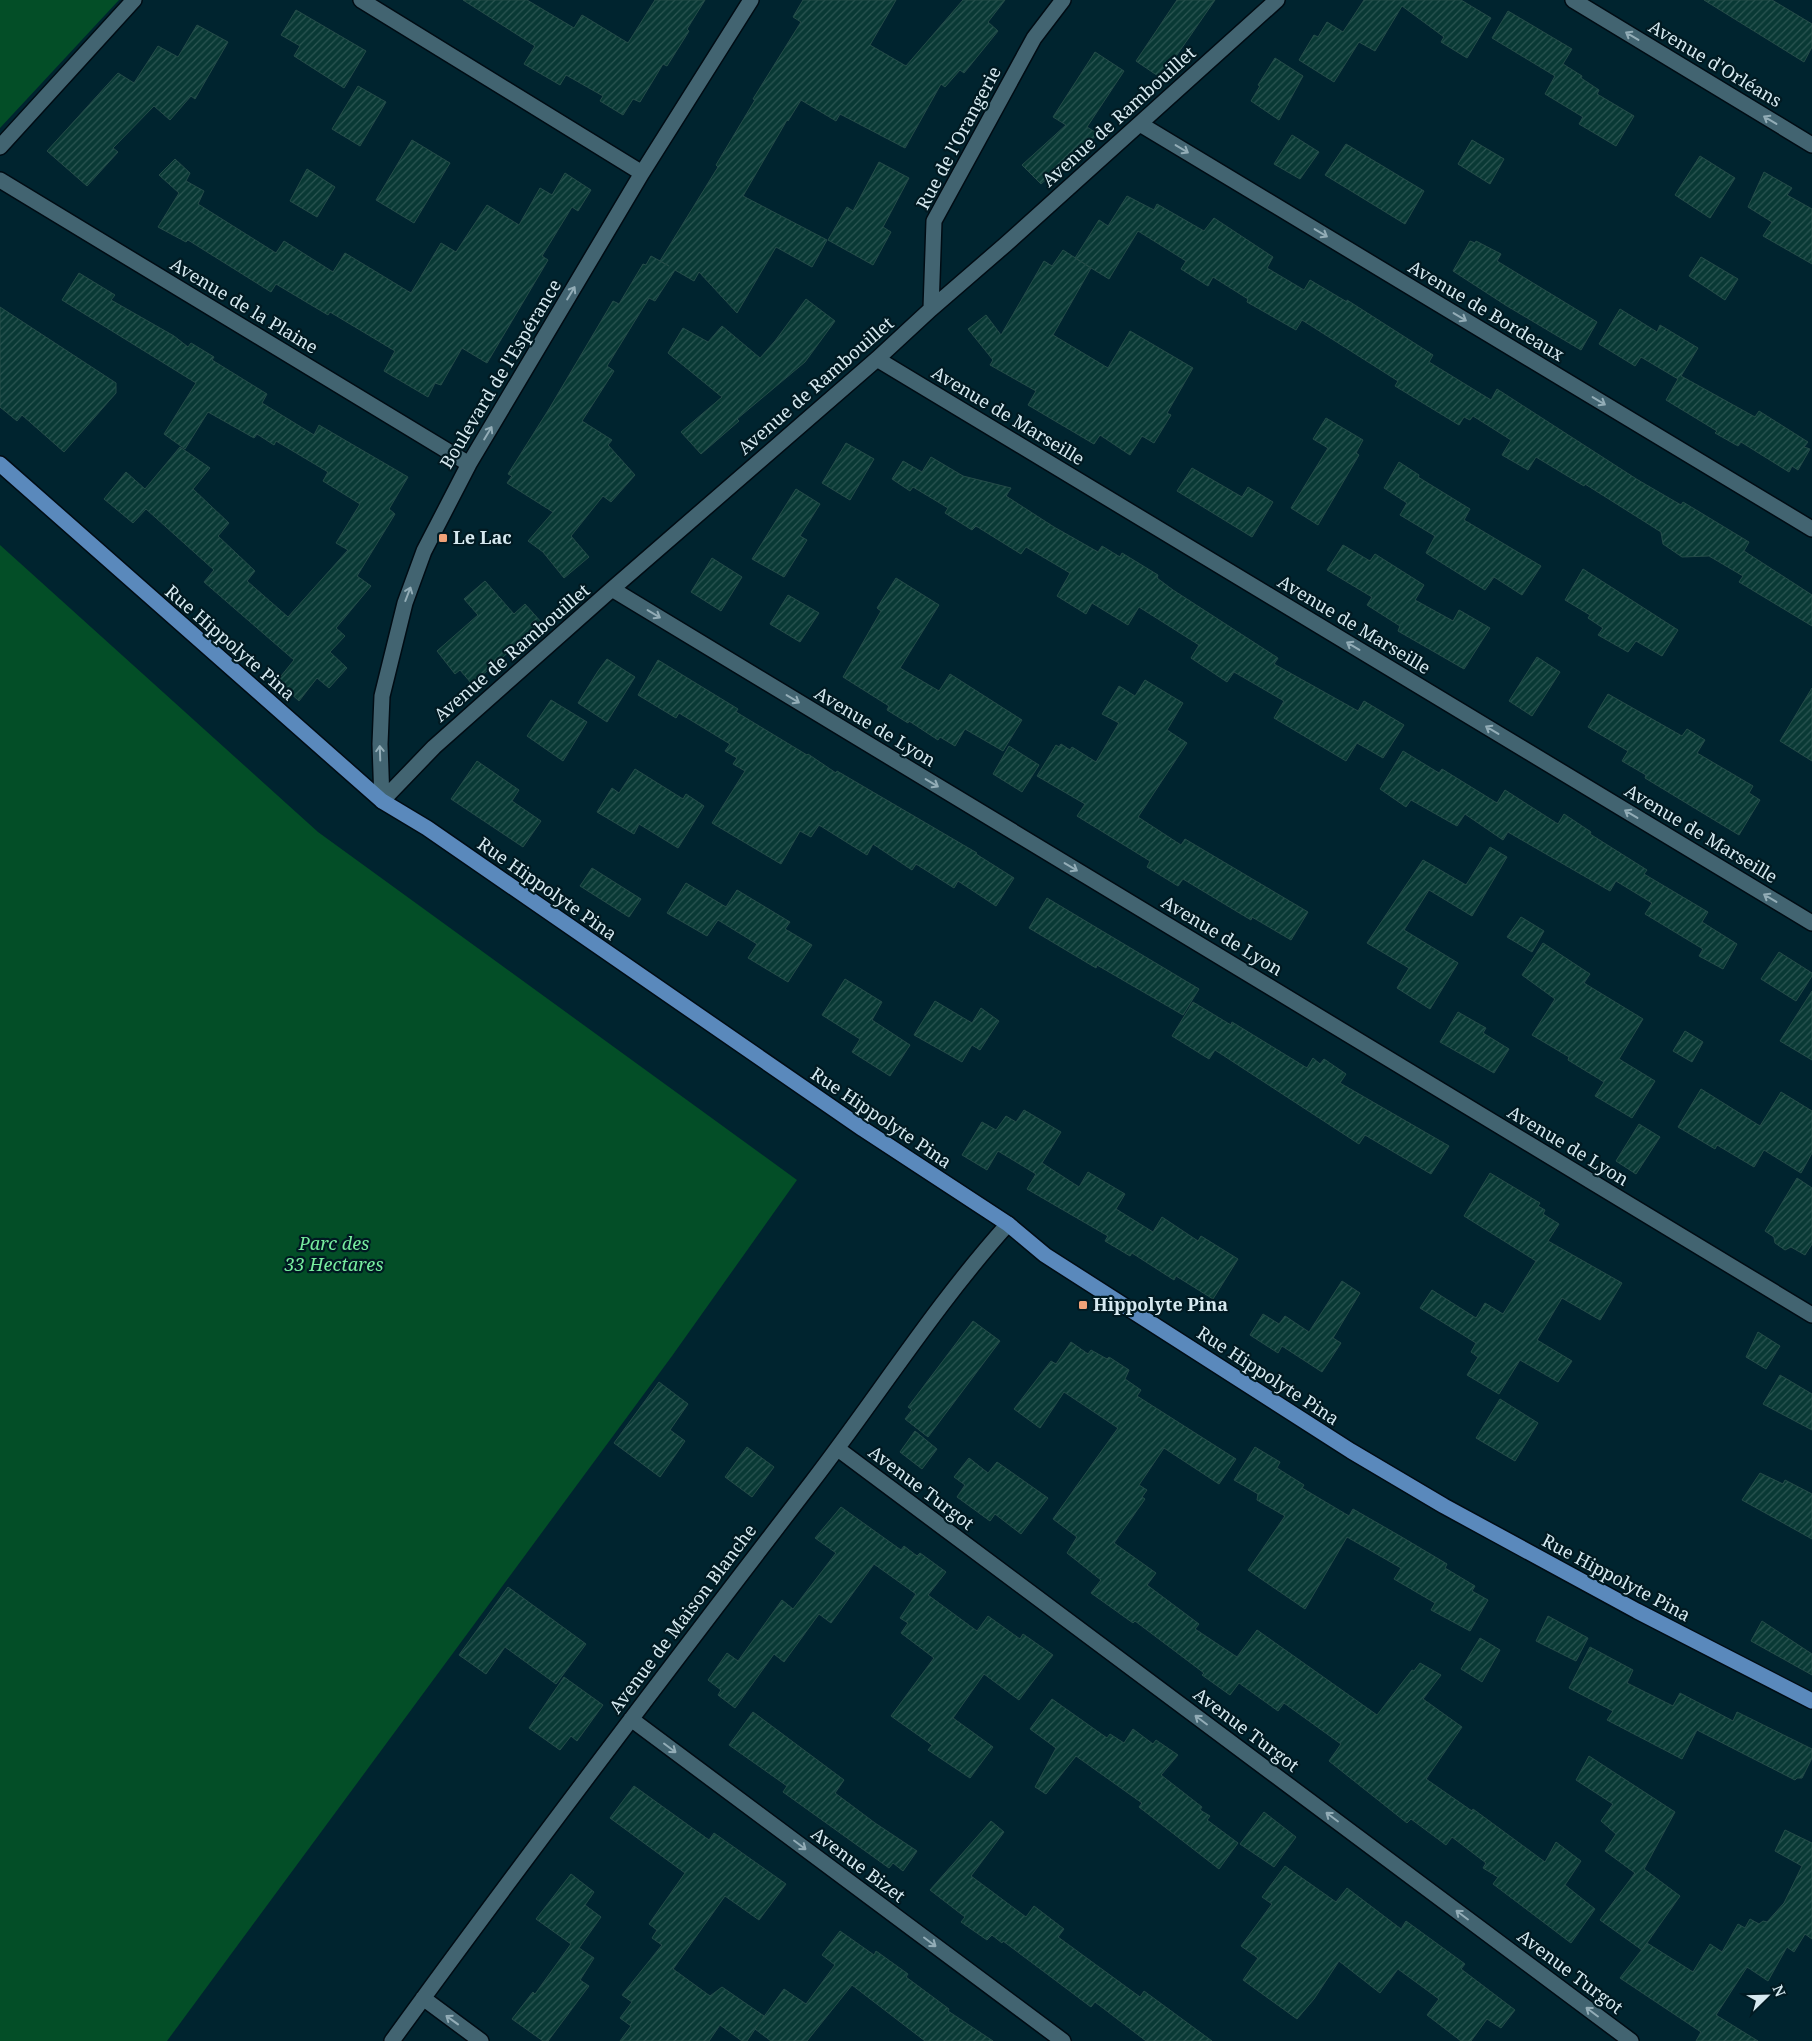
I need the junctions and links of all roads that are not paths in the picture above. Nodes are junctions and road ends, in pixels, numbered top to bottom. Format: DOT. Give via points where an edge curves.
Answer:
graph roads {
  1 [pos="134,0"];
  2 [pos="361,0"];
  3 [pos="751,0"];
  4 [pos="1064,0"];
  5 [pos="1277,0"];
  6 [pos="1573,0"];
  7 [pos="1140,124"];
  8 [pos="1812,145"];
  9 [pos="0,148"];
  10 [pos="642,173"];
  11 [pos="0,180"];
  12 [pos="930,309"];
  13 [pos="877,359"];
  14 [pos="0,464"];
  15 [pos="469,464"];
  16 [pos="1812,530"];
  17 [pos="612,589"];
  18 [pos="382,801"];
  19 [pos="1812,923"];
  20 [pos="1008,1224"];
  21 [pos="1812,1315"];
  22 [pos="838,1449"];
  23 [pos="1812,1702"];
  24 [pos="631,1719"];
  25 [pos="423,1998"];
  26 [pos="392,2041"];
  27 [pos="482,2041"];
  28 [pos="1063,2041"];
  29 [pos="1631,2041"];
  1 -- 9 [label="street"];
  2 -- 10 [label="street"];
  3 -- 10 [label="street, Boulevard de l'Espérance"];
  4 -- 12 [label="street, Rue de l'Orangerie" via="1034,38 934,221"];
  5 -- 7 [label="street, Avenue de Rambouillet"];
  8 -- 6 [label="street, Avenue d'Orléans, one-way"];
  7 -- 12 [label="street, Avenue de Rambouillet"];
  7 -- 16 [label="street, Avenue de Bordeaux, one-way"];
  15 -- 10 [label="street, Boulevard de l'Espérance, one-way"];
  11 -- 15 [label="street, Avenue de la Plaine"];
  12 -- 13 [label="street, Avenue de Rambouillet"];
  13 -- 17 [label="street, Avenue de Rambouillet"];
  19 -- 13 [label="street, Avenue de Marseille, one-way"];
  14 -- 18 [label="main road, Rue Hippolyte Pina"];
  18 -- 15 [label="street, Boulevard de l'Espérance, one-way" via="382,696 405,602 424,551"];
  17 -- 18 [label="street, Avenue de Rambouillet" via="434,747"];
  17 -- 21 [label="street, Avenue de Lyon, one-way"];
  18 -- 20 [label="main road, Rue Hippolyte Pina"];
  20 -- 22 [label="street, Avenue de Maison Blanche" via="973,1263"];
  20 -- 23 [label="main road, Rue Hippolyte Pina" via="1045,1255 1351,1452 1534,1556"];
  22 -- 24 [label="street, Avenue de Maison Blanche"];
  29 -- 22 [label="street, Avenue Turgot, one-way"];
  24 -- 25 [label="street, Avenue de Maison Blanche"];
  24 -- 28 [label="street, Avenue Bizet, one-way"];
  25 -- 26 [label="street, Avenue de Maison Blanche"];
  27 -- 25 [label="street, one-way"];
}
